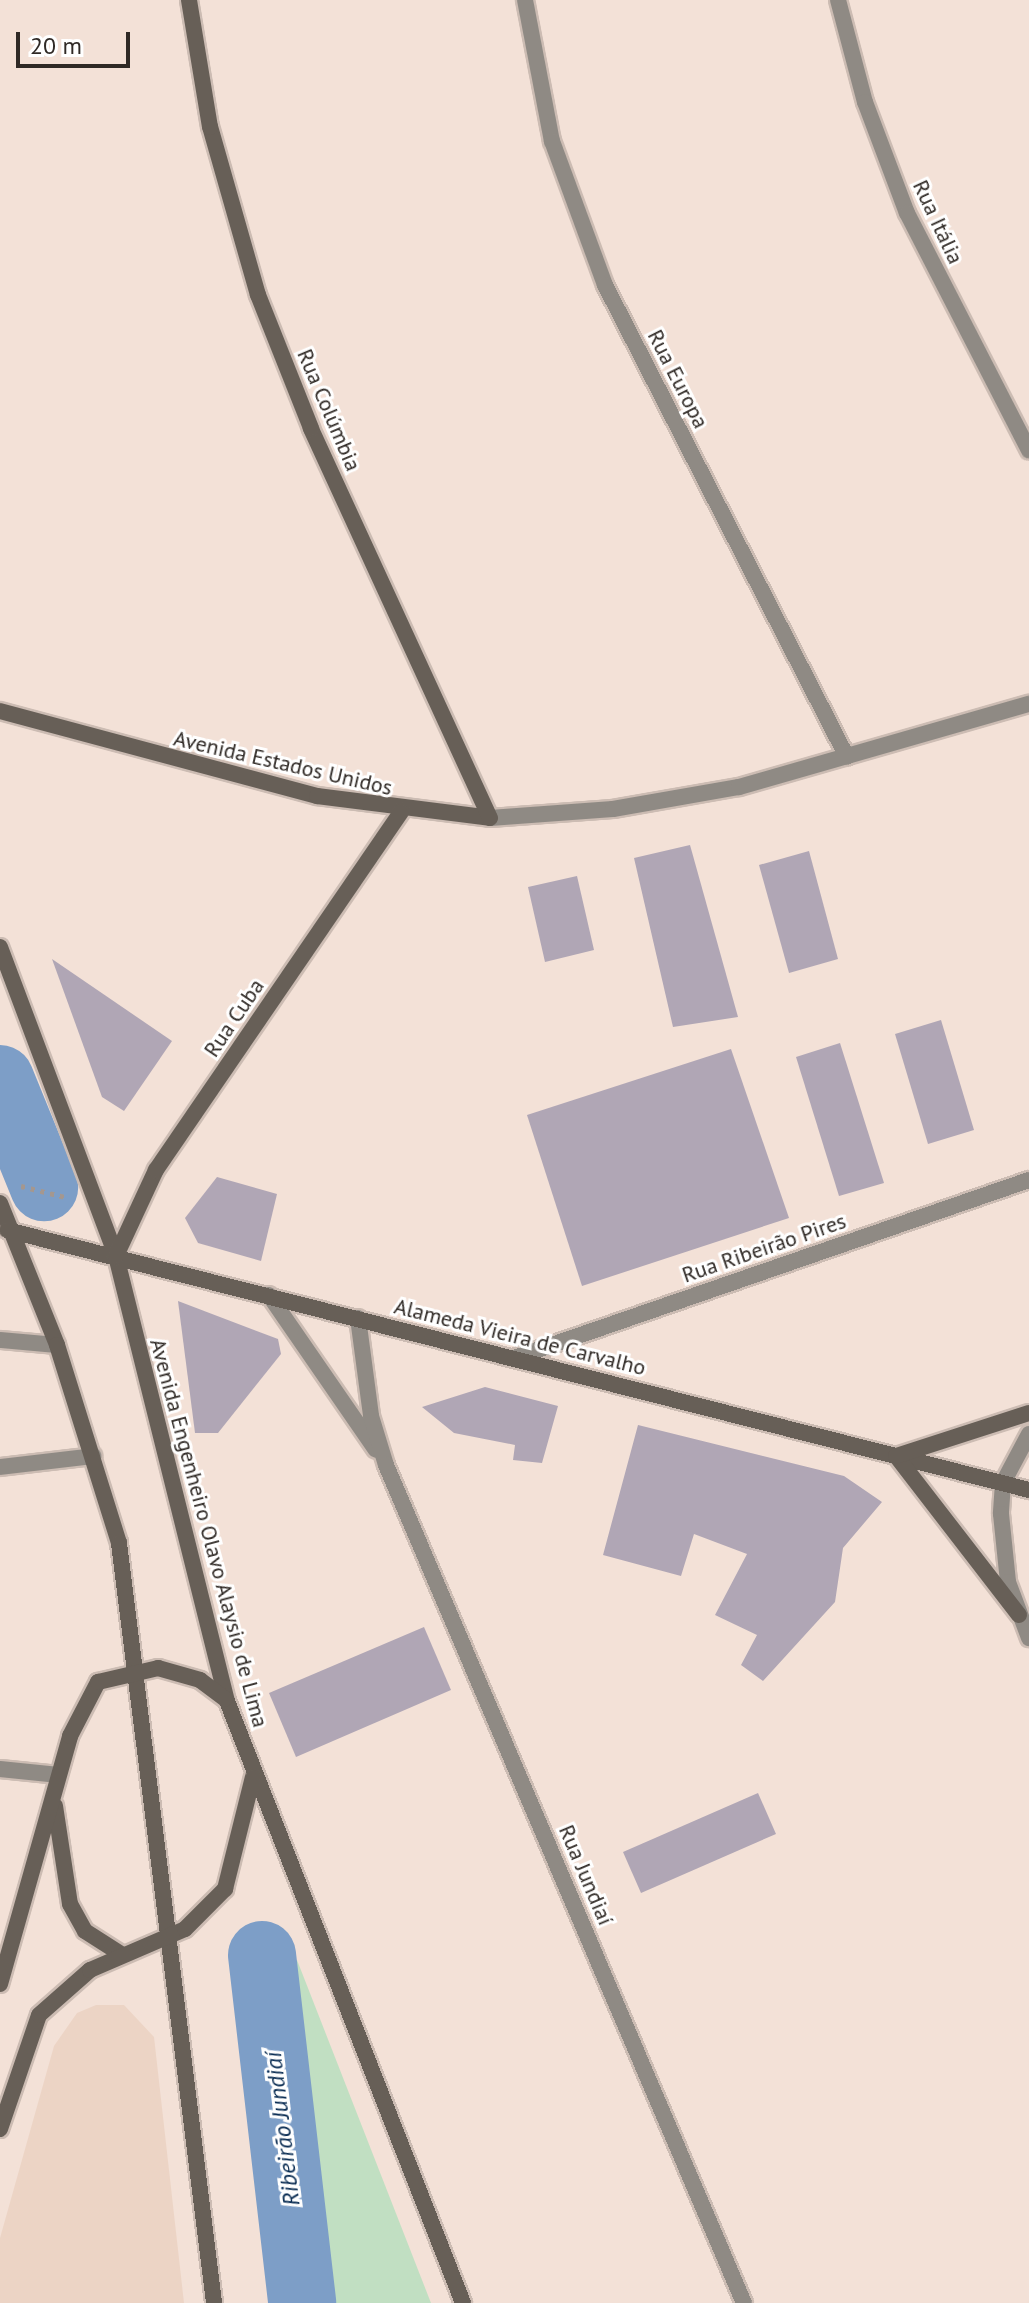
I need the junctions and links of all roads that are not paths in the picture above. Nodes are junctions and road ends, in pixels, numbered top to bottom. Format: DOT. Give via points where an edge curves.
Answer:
graph roads {
  1 [pos="189,0"];
  2 [pos="525,0"];
  3 [pos="838,0"];
  4 [pos="1029,450"];
  5 [pos="1029,704"];
  6 [pos="0,711"];
  7 [pos="847,757"];
  8 [pos="401,812"];
  9 [pos="490,818"];
  10 [pos="0,947"];
  11 [pos="1029,1180"];
  12 [pos="0,1203"];
  13 [pos="6,1230"];
  14 [pos="116,1256"];
  15 [pos="269,1295"];
  16 [pos="358,1318"];
  17 [pos="0,1340"];
  18 [pos="57,1345"];
  19 [pos="514,1358"];
  20 [pos="1029,1413"];
  21 [pos="1029,1434"];
  22 [pos="93,1456"];
  23 [pos="896,1456"];
  24 [pos="386,1465"];
  25 [pos="0,1467"];
  26 [pos="1003,1483"];
  27 [pos="1029,1490"];
  28 [pos="1019,1615"];
  29 [pos="1029,1638"];
  30 [pos="138,1668"];
  31 [pos="227,1701"];
  32 [pos="0,1769"];
  33 [pos="59,1775"];
  34 [pos="253,1775"];
  35 [pos="54,1792"];
  36 [pos="171,1936"];
  37 [pos="121,1954"];
  38 [pos="0,1984"];
  39 [pos="0,2129"];
  40 [pos="214,2303"];
  41 [pos="463,2303"];
  42 [pos="744,2303"];
  1 -- 9 [label="main road, Rua Colúmbia" via="210,127 258,295 311,428"];
  2 -- 7 [label="street, Rua Europa" via="552,141 605,285"];
  3 -- 4 [label="street, Rua Itália" via="865,102 907,213"];
  5 -- 7 [label="street, Avenida Estados Unidos"];
  6 -- 8 [label="main road, Avenida Estados Unidos" via="154,756"];
  7 -- 9 [label="street, Avenida Estados Unidos" via="645,803"];
  8 -- 9 [label="main road, Avenida Estados Unidos"];
  8 -- 14 [label="main road, Rua Cuba" via="156,1170"];
  10 -- 14 [label="main road, Avenida Engenheiro Olavo Alaysio de Lima"];
  11 -- 19 [label="street, Rua Ribeirão Pires"];
  12 -- 13 [label="main road"];
  13 -- 14 [label="main road, Alameda Vieira de Carvalho"];
  13 -- 18 [label="main road"];
  14 -- 15 [label="main road, Alameda Vieira de Carvalho"];
  14 -- 31 [label="main road, Avenida Engenheiro Olavo Alaysio de Lima"];
  15 -- 16 [label="main road, Alameda Vieira de Carvalho"];
  15 -- 24 [label="street, Rua Jundiaí"];
  16 -- 19 [label="main road, Alameda Vieira de Carvalho"];
  16 -- 24 [label="street, Rua Jundiaí" via="371,1416"];
  17 -- 18 [label="street"];
  18 -- 22 [label="main road"];
  19 -- 23 [label="main road, Alameda Vieira de Carvalho"];
  20 -- 23 [label="main road"];
  21 -- 26 [label="street"];
  22 -- 25 [label="street"];
  22 -- 30 [label="main road" via="119,1543"];
  23 -- 26 [label="main road, Alameda Vieira de Carvalho"];
  23 -- 28 [label="main road"];
  24 -- 42 [label="street, Rua Jundiaí"];
  26 -- 27 [label="main road, Alameda Vieira de Carvalho"];
  26 -- 28 [label="street" via="1002,1548"];
  28 -- 29 [label="street"];
  30 -- 31 [label="main road" via="200,1680"];
  30 -- 33 [label="main road" via="98,1682 81,1706"];
  30 -- 36 [label="main road"];
  31 -- 34 [label="main road, Avenida Engenheiro Olavo Alaysio de Lima"];
  32 -- 33 [label="street"];
  33 -- 35 [label="main road"];
  34 -- 36 [label="main road" via="225,1889 206,1914"];
  34 -- 41 [label="main road, Avenida Engenheiro Olavo Alaysio de Lima"];
  35 -- 37 [label="main road" via="70,1904 85,1931"];
  35 -- 38 [label="main road"];
  36 -- 37 [label="main road"];
  36 -- 40 [label="main road"];
  37 -- 39 [label="main road" via="78,1979 39,2015"];
}
